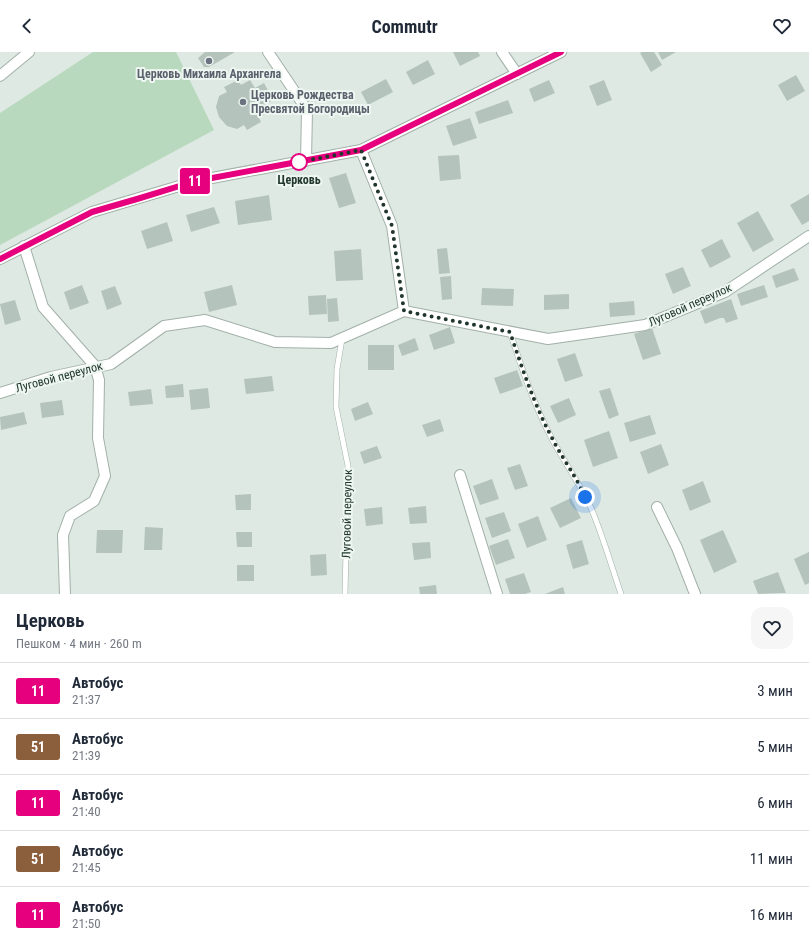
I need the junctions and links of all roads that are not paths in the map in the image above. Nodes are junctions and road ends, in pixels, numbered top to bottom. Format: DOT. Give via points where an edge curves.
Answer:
graph roads {
  1 [pos="29,52"];
  2 [pos="502,52"];
  3 [pos="561,52"];
  4 [pos="270,53"];
  5 [pos="517,74"];
  6 [pos="0,76"];
  7 [pos="361,150"];
  8 [pos="306,161"];
  9 [pos="809,236"];
  10 [pos="24,246"];
  11 [pos="0,259"];
  12 [pos="404,311"];
  13 [pos="510,332"];
  14 [pos="342,339"];
  15 [pos="95,366"];
  16 [pos="0,394"];
  17 [pos="460,475"];
  18 [pos="657,507"];
  19 [pos="65,594"];
  20 [pos="345,594"];
  21 [pos="497,594"];
  22 [pos="621,594"];
  23 [pos="695,594"];
  1 -- 6 [label="street"];
  2 -- 5 [label="street"];
  3 -- 5 [label="street"];
  4 -- 8 [label="street" via="307,110"];
  5 -- 7 [label="street"];
  7 -- 8 [label="street"];
  7 -- 12 [label="street" via="392,226"];
  8 -- 10 [label="street" via="196,181 92,212"];
  9 -- 13 [label="street, Луговой переулок" via="725,292 645,325 548,339"];
  10 -- 11 [label="street"];
  10 -- 15 [label="street" via="43,307"];
  12 -- 13 [label="street, Луговой переулок"];
  12 -- 14 [label="street, Луговой переулок"];
  13 -- 22 [label="lane" via="541,416 580,484 591,509"];
  14 -- 15 [label="street, Луговой переулок" via="331,343 275,342 205,320 164,326 110,364"];
  14 -- 20 [label="lane, Луговой переулок" via="337,369 336,408 348,466"];
  15 -- 16 [label="street, Луговой переулок"];
  15 -- 19 [label="street" via="99,380 98,438 105,476 94,501 70,516 63,536"];
  17 -- 21 [label="street"];
  18 -- 23 [label="street"];
}
